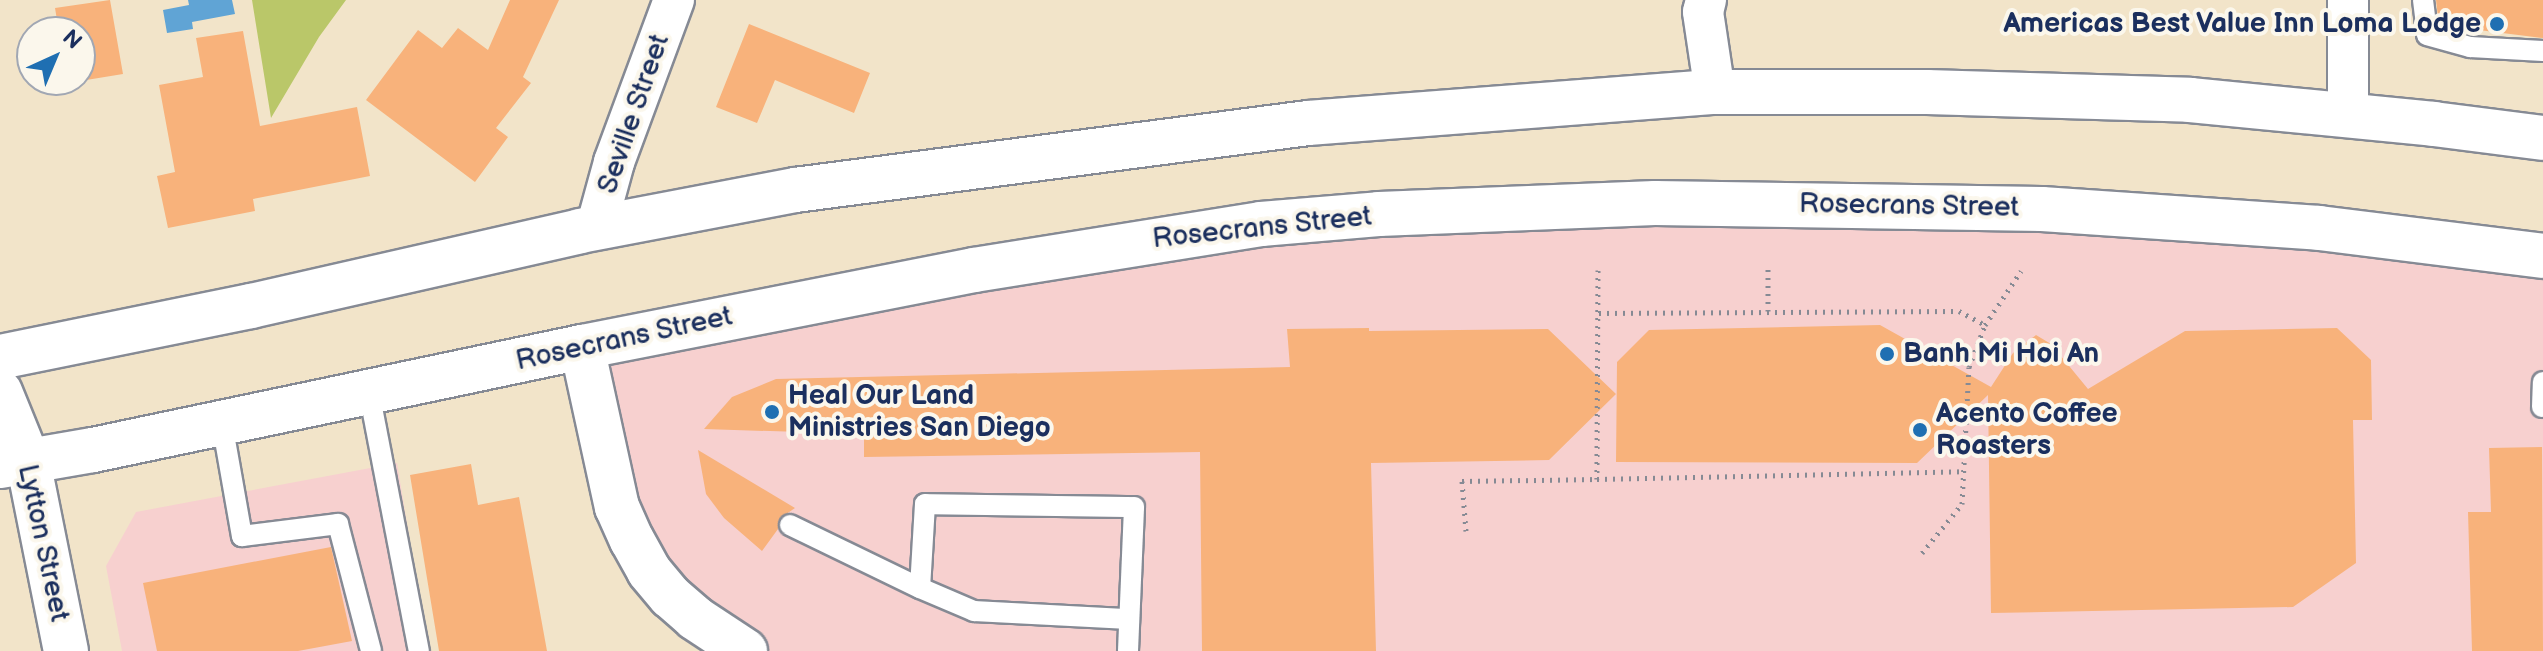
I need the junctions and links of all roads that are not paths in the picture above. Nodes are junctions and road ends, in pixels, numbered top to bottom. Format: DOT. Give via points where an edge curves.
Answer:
graph roads {
  1 [pos="674,0"];
  2 [pos="1706,0"];
  3 [pos="2348,0"];
  4 [pos="2423,0"];
  5 [pos="2543,51"];
  6 [pos="1715,92"];
  7 [pos="2348,116"];
  8 [pos="2543,138"];
  9 [pos="596,228"];
  10 [pos="2543,256"];
  11 [pos="582,347"];
  12 [pos="0,357"];
  13 [pos="2543,382"];
  14 [pos="0,392"];
  15 [pos="369,392"];
  16 [pos="2542,407"];
  17 [pos="222,423"];
  18 [pos="14,463"];
  19 [pos="790,525"];
  20 [pos="920,588"];
  21 [pos="1129,619"];
  22 [pos="66,651"];
  23 [pos="371,651"];
  24 [pos="419,651"];
  25 [pos="745,651"];
  26 [pos="1128,651"];
  1 -- 9 [label="street, Seville Street" via="614,162"];
  2 -- 6 [label="street" via="1703,12"];
  3 -- 7 [label="street"];
  4 -- 5 [label="lane" via="2427,35 2470,47"];
  6 -- 7 [label="main road" via="2190,100"];
  6 -- 9 [label="main road" via="1308,123 795,190"];
  7 -- 8 [label="main road"];
  9 -- 12 [label="main road"];
  10 -- 11 [label="main road, Rosecrans Street" via="2319,228 2042,209 1671,203 1504,207 1261,224 1135,243"];
  11 -- 15 [label="main road, Rosecrans Street"];
  11 -- 25 [label="main road" via="617,507 632,540 670,596"];
  13 -- 16 [label="lane"];
  14 -- 18 [label="main road, Lytton Street"];
  15 -- 17 [label="main road, Rosecrans Street"];
  15 -- 24 [label="lane"];
  17 -- 18 [label="main road, Rosecrans Street"];
  17 -- 23 [label="lane" via="242,536 338,524"];
  18 -- 22 [label="main road, Lytton Street"];
  19 -- 20 [label="lane"];
  20 -- 21 [label="lane" via="974,611"];
  20 -- 21 [label="lane" via="925,504 1134,507"];
  21 -- 26 [label="lane"];
}
